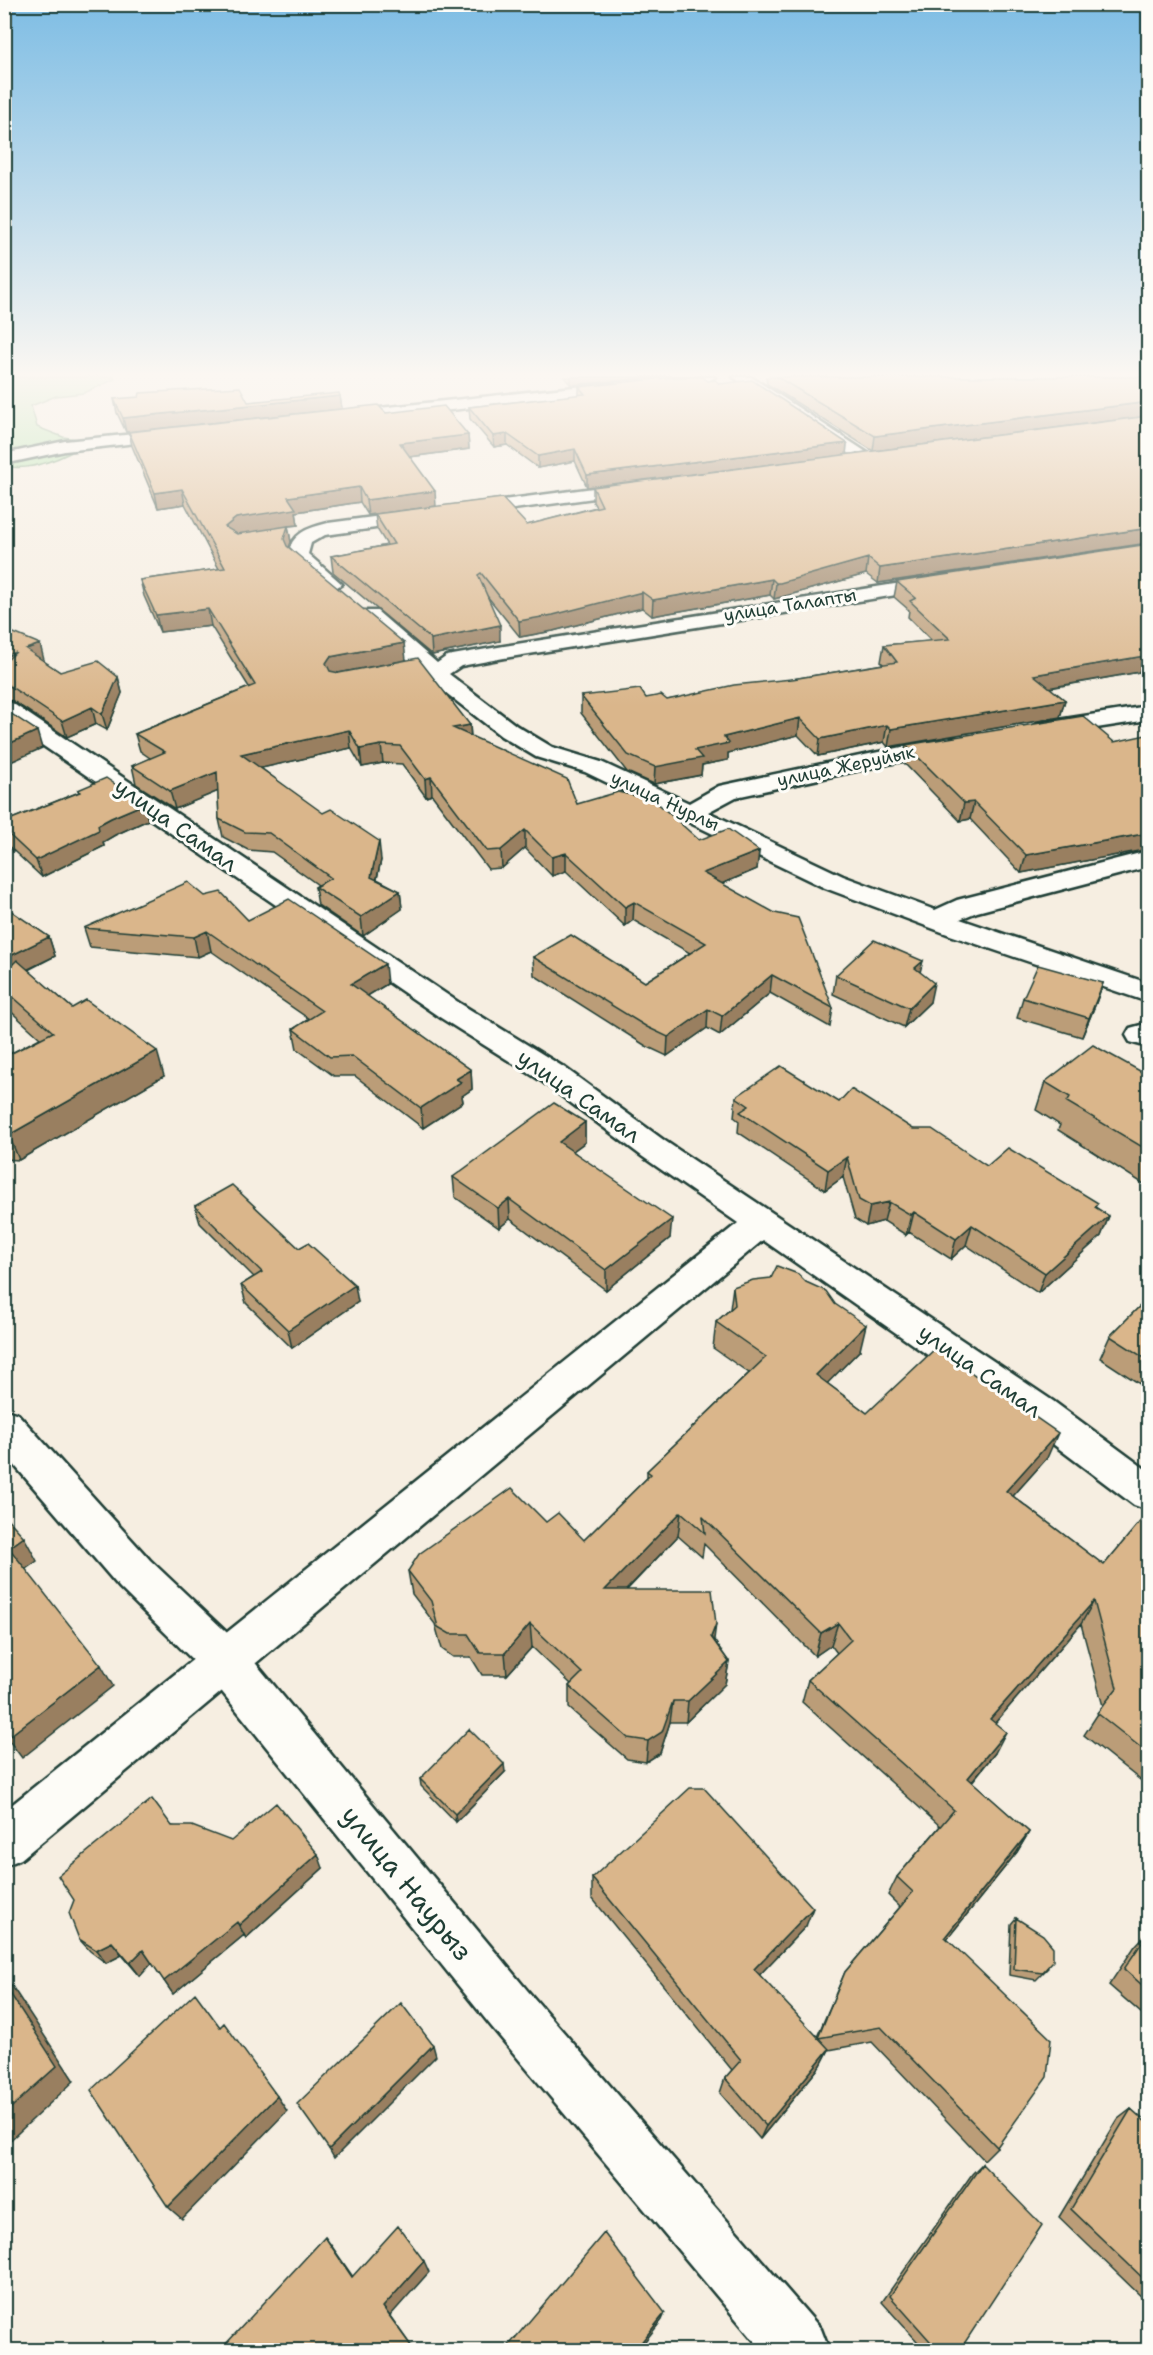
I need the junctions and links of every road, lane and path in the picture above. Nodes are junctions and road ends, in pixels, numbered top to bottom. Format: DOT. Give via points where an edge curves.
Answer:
graph roads {
  1 [pos="643,487"];
  2 [pos="330,528"];
  3 [pos="289,534"];
  4 [pos="953,581"];
  5 [pos="431,669"];
  6 [pos="398,670"];
  7 [pos="4,708"];
  8 [pos="1149,713"];
  9 [pos="1021,733"];
  10 [pos="974,740"];
  11 [pos="691,812"];
  12 [pos="1149,860"];
  13 [pos="936,920"];
  14 [pos="1149,993"];
  15 [pos="762,1222"];
  16 [pos="4,1425"];
  17 [pos="1149,1492"];
  18 [pos="226,1662"];
  19 [pos="4,1842"];
  20 [pos="801,2350"];
  1 -- 2 [label="street, улица Нурлы"];
  2 -- 3 [label="street"];
  2 -- 5 [label="street, улица Нурлы" via="304,537 297,548 298,556"];
  4 -- 5 [label="street, улица Талапты" via="504,652"];
  5 -- 6 [label="street, улица Талапты"];
  5 -- 11 [label="street, улица Нурлы" via="509,731 544,752 593,767"];
  7 -- 15 [label="street, улица Самал" via="451,1011 554,1075"];
  8 -- 9 [label="street"];
  10 -- 11 [label="street, улица Жеруйык" via="729,791"];
  11 -- 13 [label="street, улица Нурлы" via="834,882"];
  12 -- 13 [label="street" via="967,906"];
  13 -- 14 [label="street, улица Нурлы"];
  15 -- 17 [label="street, улица Самал"];
  15 -- 18 [label="street"];
  16 -- 18 [label="street, улица Наурыз" via="135,1574"];
  18 -- 19 [label="street"];
  18 -- 20 [label="street, улица Наурыз" via="509,2008"];
}
